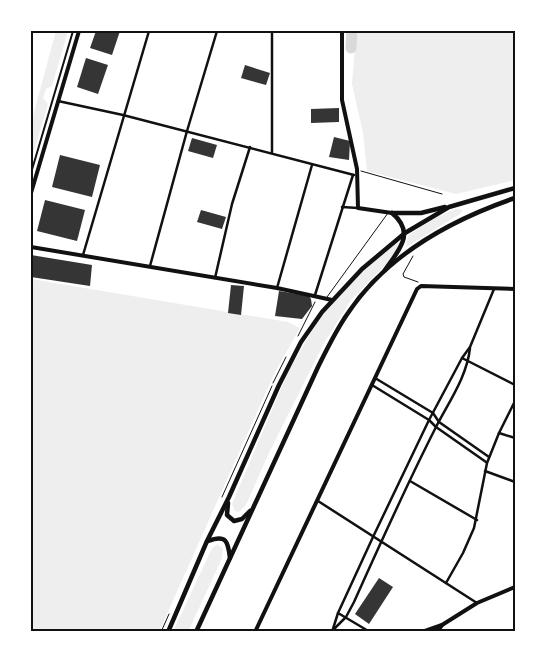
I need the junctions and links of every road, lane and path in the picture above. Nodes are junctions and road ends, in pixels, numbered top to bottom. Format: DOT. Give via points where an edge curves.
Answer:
graph roads {
  1 [pos="73,31"];
  2 [pos="79,31"];
  3 [pos="149,31"];
  4 [pos="217,31"];
  5 [pos="272,31"];
  6 [pos="342,31"];
  7 [pos="58,101"];
  8 [pos="123,115"];
  9 [pos="187,131"];
  10 [pos="250,147"];
  11 [pos="272,152"];
  12 [pos="312,165"];
  13 [pos="357,169"];
  14 [pos="31,173"];
  15 [pos="354,174"];
  16 [pos="515,188"];
  17 [pos="31,193"];
  18 [pos="442,194"];
  19 [pos="515,198"];
  20 [pos="342,207"];
  21 [pos="449,207"];
  22 [pos="358,208"];
  23 [pos="390,213"];
  24 [pos="405,233"];
  25 [pos="31,247"];
  26 [pos="414,254"];
  27 [pos="83,257"];
  28 [pos="150,266"];
  29 [pos="381,275"];
  30 [pos="215,278"];
  31 [pos="421,286"];
  32 [pos="277,288"];
  33 [pos="494,289"];
  34 [pos="515,289"];
  35 [pos="314,296"];
  36 [pos="329,299"];
  37 [pos="296,340"];
  38 [pos="470,347"];
  39 [pos="287,357"];
  40 [pos="462,358"];
  41 [pos="468,361"];
  42 [pos="376,378"];
  43 [pos="372,385"];
  44 [pos="515,385"];
  45 [pos="515,401"];
  46 [pos="433,413"];
  47 [pos="429,420"];
  48 [pos="439,422"];
  49 [pos="436,427"];
  50 [pos="499,433"];
  51 [pos="515,438"];
  52 [pos="489,457"];
  53 [pos="487,463"];
  54 [pos="485,471"];
  55 [pos="410,481"];
  56 [pos="515,482"];
  57 [pos="230,497"];
  58 [pos="318,501"];
  59 [pos="219,504"];
  60 [pos="253,508"];
  61 [pos="477,520"];
  62 [pos="373,537"];
  63 [pos="207,541"];
  64 [pos="381,542"];
  65 [pos="230,559"];
  66 [pos="446,583"];
  67 [pos="515,587"];
  68 [pos="477,603"];
  69 [pos="172,608"];
  70 [pos="338,613"];
  71 [pos="346,617"];
  72 [pos="442,625"];
  73 [pos="432,627"];
  74 [pos="333,630"];
  75 [pos="161,632"];
  76 [pos="168,632"];
  77 [pos="196,632"];
  78 [pos="255,632"];
  79 [pos="370,632"];
  80 [pos="422,632"];
  81 [pos="436,632"];
  1 -- 14 [label="street"];
  2 -- 7 [label="street"];
  3 -- 8 [label="street"];
  4 -- 9 [label="street"];
  5 -- 11 [label="street"];
  6 -- 13 [label="street" via="342,100"];
  7 -- 8 [label="street"];
  7 -- 17 [label="street"];
  8 -- 9 [label="street"];
  8 -- 27 [label="street"];
  9 -- 10 [label="street"];
  9 -- 28 [label="street"];
  10 -- 11 [label="street"];
  10 -- 30 [label="street" via="232,204"];
  11 -- 12 [label="street"];
  12 -- 15 [label="street"];
  12 -- 32 [label="street"];
  13 -- 15 [label="street"];
  13 -- 18 [label="path"];
  13 -- 22 [label="street"];
  15 -- 20 [label="street"];
  16 -- 21 [label="highway"];
  19 -- 29 [label="highway" via="462,218 439,231"];
  20 -- 22 [label="street"];
  20 -- 35 [label="street"];
  21 -- 23 [label="highway" via="421,213"];
  21 -- 24 [label="highway"];
  22 -- 23 [label="street"];
  23 -- 24 [label="highway" via="401,222"];
  23 -- 36 [label="lane"];
  24 -- 29 [label="highway"];
  24 -- 36 [label="highway"];
  25 -- 27 [label="street"];
  26 -- 31 [label="path" via="403,274"];
  27 -- 28 [label="street"];
  28 -- 30 [label="street"];
  29 -- 60 [label="highway" via="348,312 333,336"];
  30 -- 32 [label="street"];
  31 -- 33 [label="street"];
  31 -- 42 [label="street"];
  32 -- 35 [label="street"];
  33 -- 34 [label="street"];
  33 -- 38 [label="street"];
  35 -- 36 [label="street"];
  35 -- 37 [label="path" via="316,302"];
  36 -- 57 [label="highway" via="301,342 279,385"];
  38 -- 40 [label="street"];
  38 -- 41 [label="street"];
  39 -- 59 [label="path"];
  40 -- 41 [label="street"];
  40 -- 46 [label="street"];
  41 -- 44 [label="street"];
  41 -- 48 [label="street"];
  42 -- 43 [label="street"];
  42 -- 46 [label="street"];
  43 -- 47 [label="street"];
  43 -- 58 [label="street"];
  45 -- 50 [label="street"];
  46 -- 47 [label="street"];
  46 -- 48 [label="street"];
  47 -- 49 [label="street"];
  47 -- 62 [label="street"];
  48 -- 49 [label="street"];
  48 -- 52 [label="street"];
  49 -- 53 [label="street"];
  49 -- 55 [label="street"];
  50 -- 51 [label="street"];
  50 -- 52 [label="street"];
  52 -- 53 [label="street"];
  53 -- 54 [label="street"];
  54 -- 56 [label="street"];
  54 -- 61 [label="street"];
  55 -- 61 [label="street"];
  55 -- 64 [label="street"];
  57 -- 60 [label="highway" via="227,515 232,520 239,521"];
  57 -- 63 [label="highway"];
  58 -- 62 [label="street"];
  58 -- 78 [label="street"];
  60 -- 65 [label="highway"];
  61 -- 66 [label="street"];
  62 -- 64 [label="street"];
  62 -- 70 [label="street"];
  63 -- 65 [label="highway" via="223,539"];
  63 -- 76 [label="highway"];
  64 -- 66 [label="street"];
  64 -- 71 [label="street"];
  65 -- 77 [label="highway"];
  66 -- 68 [label="street"];
  67 -- 68 [label="street"];
  68 -- 72 [label="street"];
  69 -- 75 [label="path"];
  70 -- 71 [label="street"];
  70 -- 74 [label="street"];
  71 -- 74 [label="street"];
  71 -- 79 [label="street"];
  72 -- 73 [label="street"];
  72 -- 81 [label="street"];
  73 -- 80 [label="street"];
  73 -- 81 [label="street"];
}
